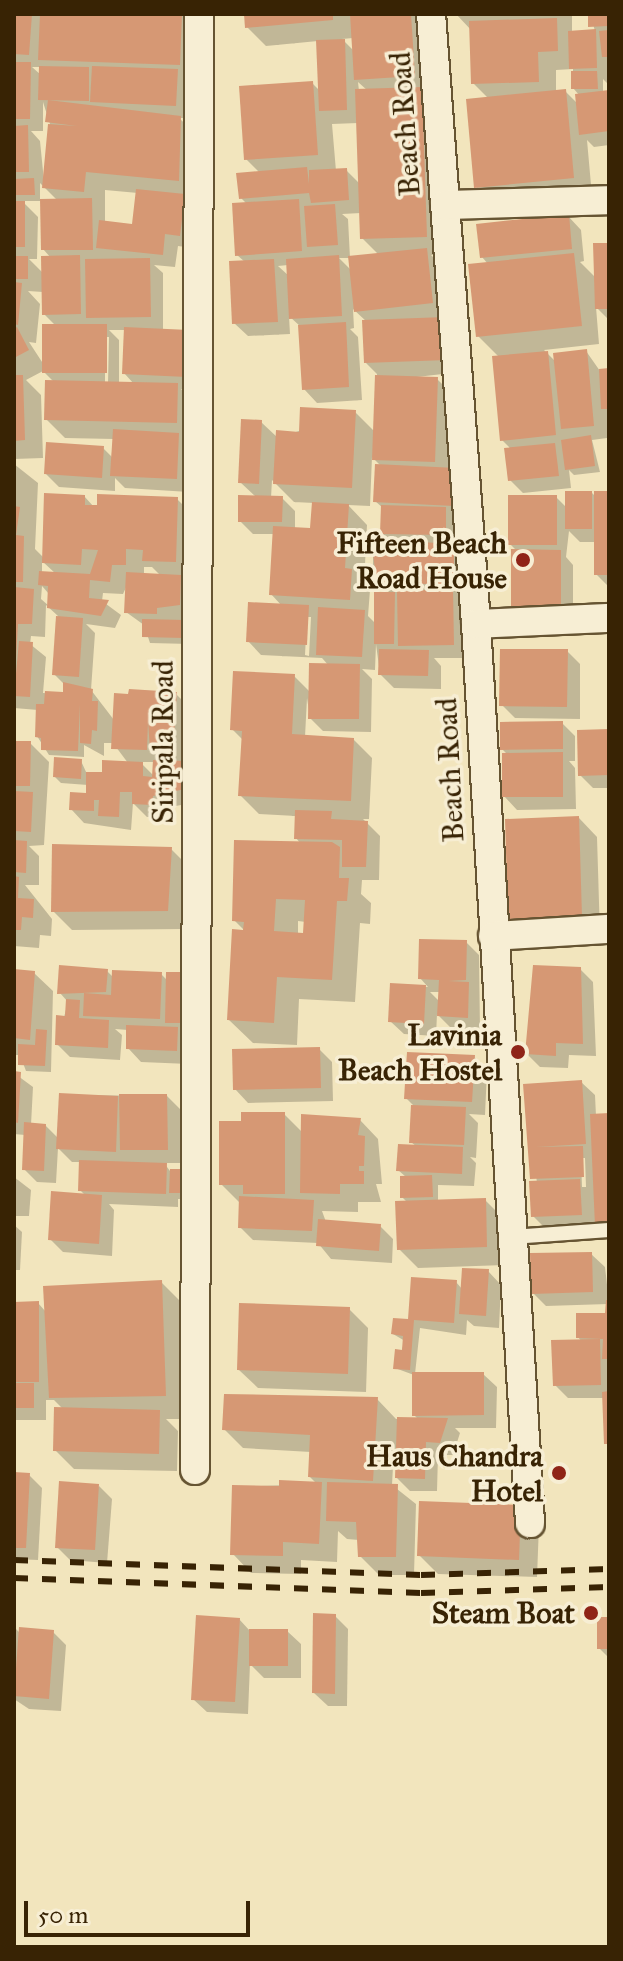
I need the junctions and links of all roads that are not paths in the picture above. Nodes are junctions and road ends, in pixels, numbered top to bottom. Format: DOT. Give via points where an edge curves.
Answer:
graph roads {
  1 [pos="199,14"];
  2 [pos="431,14"];
  3 [pos="609,200"];
  4 [pos="445,205"];
  5 [pos="609,618"];
  6 [pos="476,624"];
  7 [pos="609,929"];
  8 [pos="493,936"];
  9 [pos="609,1230"];
  10 [pos="512,1237"];
  11 [pos="195,1470"];
  12 [pos="530,1523"];
  1 -- 11 [label="street, Siripala Road"];
  2 -- 4 [label="street, Beach Road"];
  3 -- 4 [label="street"];
  4 -- 6 [label="street, Beach Road"];
  5 -- 6 [label="street"];
  6 -- 8 [label="street, Beach Road"];
  7 -- 8 [label="street"];
  8 -- 10 [label="street, Beach Road"];
  9 -- 10 [label="lane"];
  10 -- 12 [label="street, Beach Road"];
}
